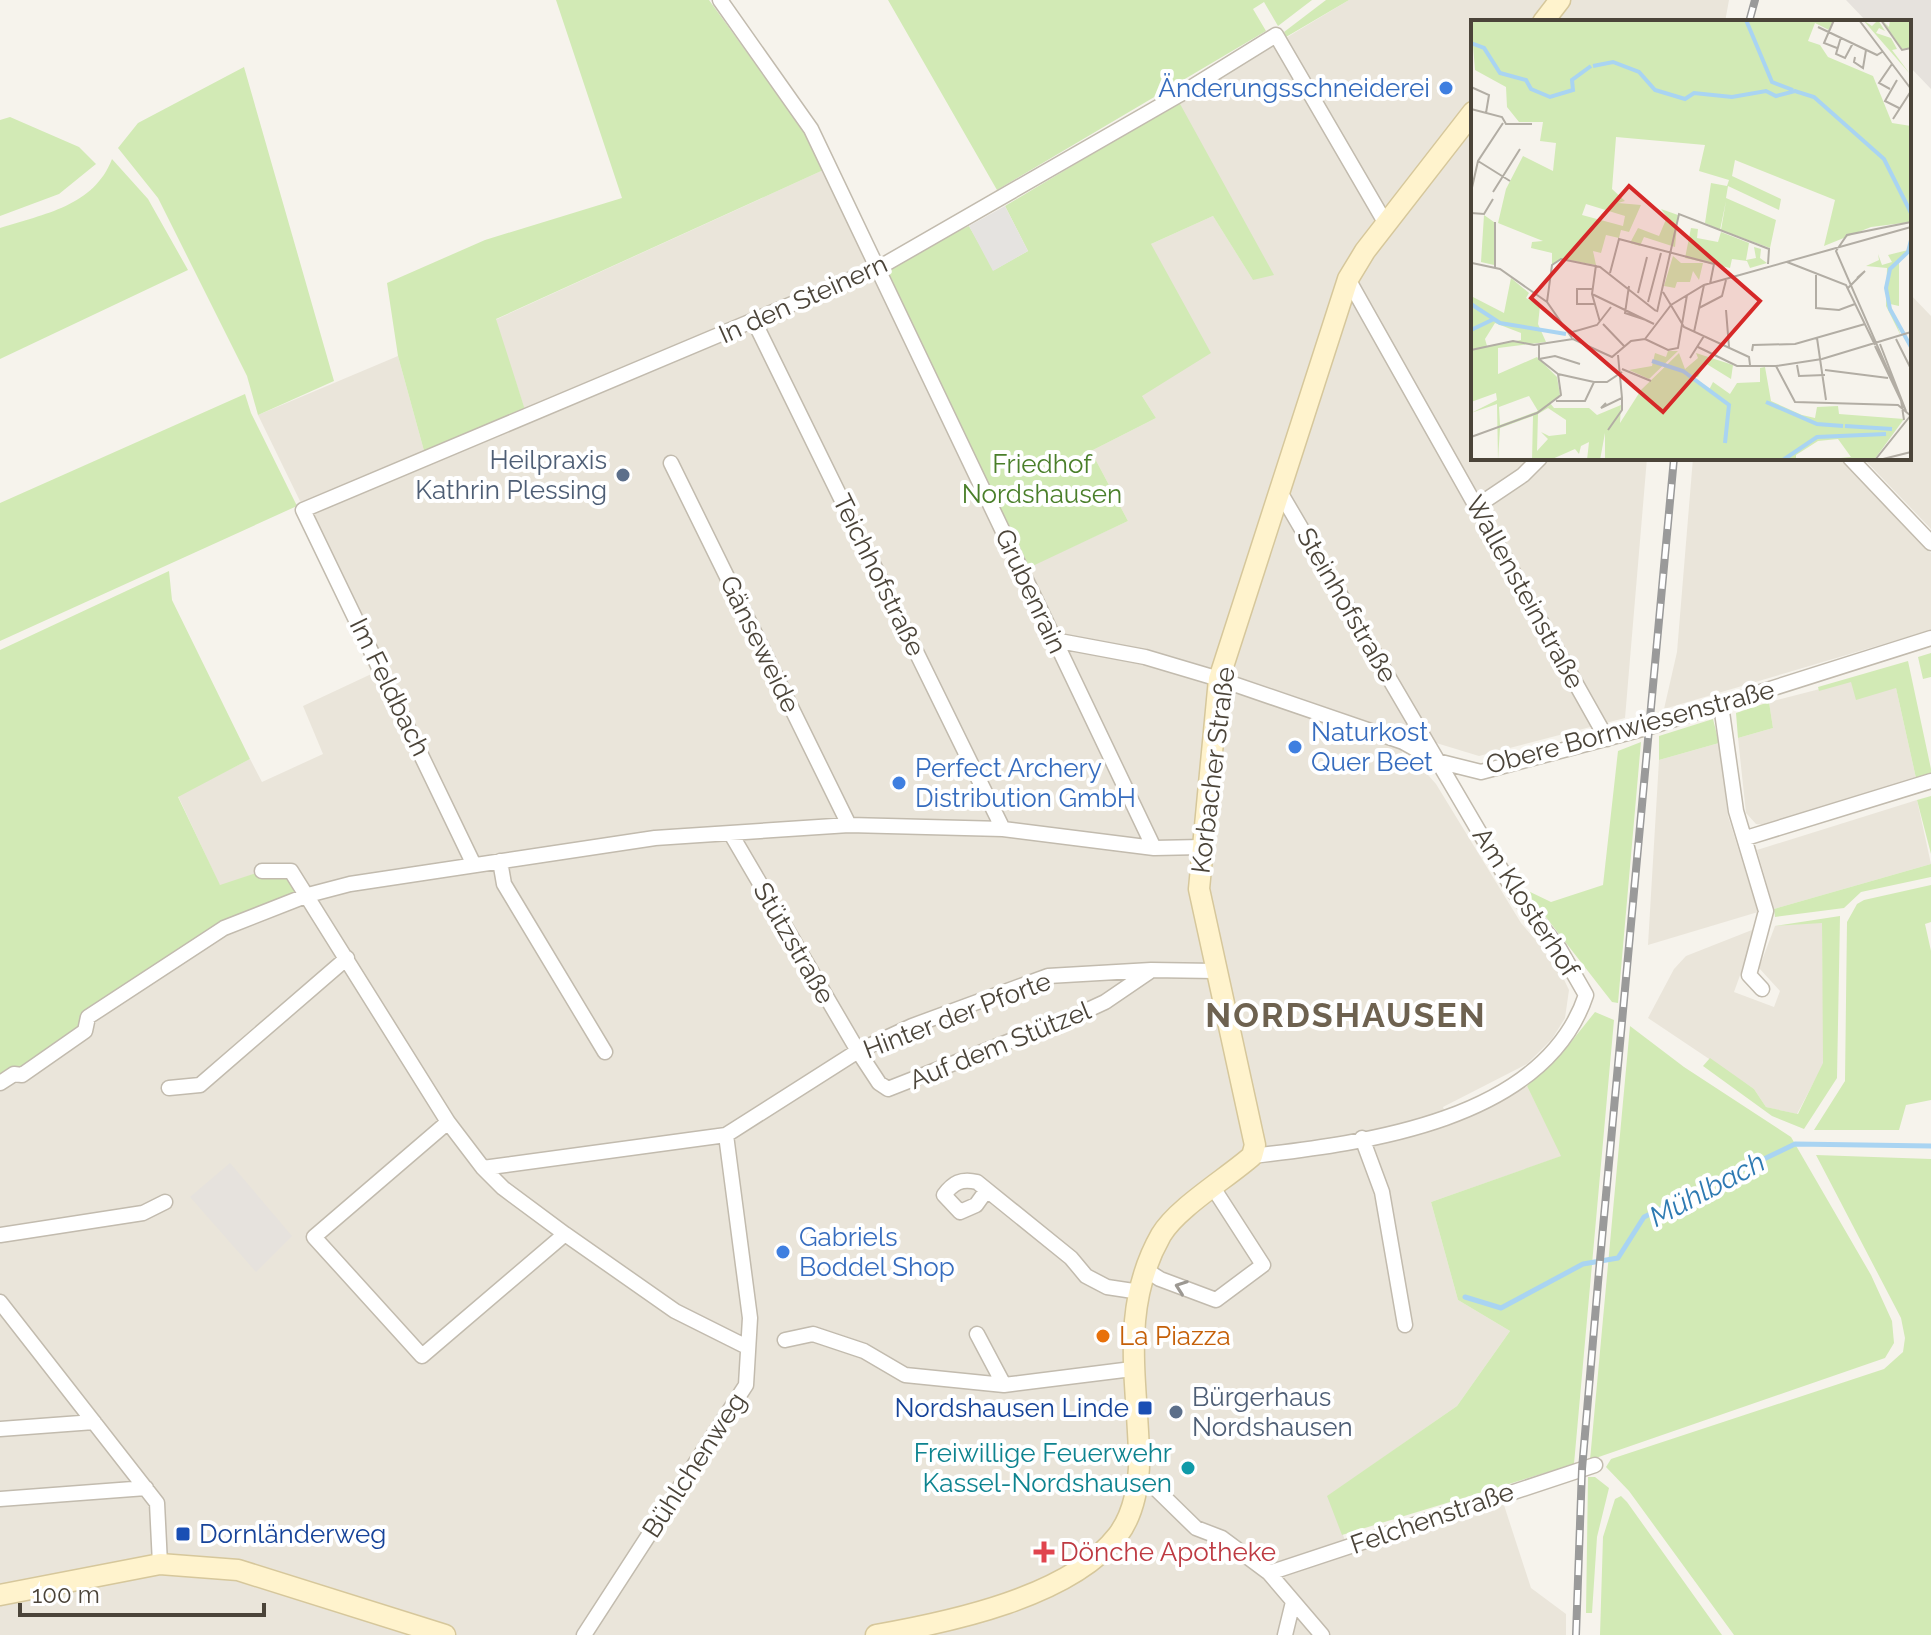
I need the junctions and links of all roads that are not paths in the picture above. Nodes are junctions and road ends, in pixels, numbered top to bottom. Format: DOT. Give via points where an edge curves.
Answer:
graph roads {
  1 [pos="720,0"];
  2 [pos="1560,0"];
  3 [pos="1545,20"];
  4 [pos="1471,115"];
  5 [pos="1386,224"];
  6 [pos="880,267"];
  7 [pos="1348,279"];
  8 [pos="754,321"];
  9 [pos="1538,460"];
  10 [pos="1852,460"];
  11 [pos="671,463"];
  12 [pos="1280,492"];
  13 [pos="1477,506"];
  14 [pos="303,510"];
  15 [pos="1931,543"];
  16 [pos="1931,638"];
  17 [pos="1054,640"];
  18 [pos="1219,679"];
  19 [pos="1721,705"];
  20 [pos="1607,739"];
  21 [pos="1437,761"];
  22 [pos="1931,781"];
  23 [pos="849,825"];
  24 [pos="1003,829"];
  25 [pos="731,834"];
  26 [pos="1746,838"];
  27 [pos="1202,847"];
  28 [pos="1154,848"];
  29 [pos="500,861"];
  30 [pos="474,865"];
  31 [pos="262,871"];
  32 [pos="308,895"];
  33 [pos="347,958"];
  34 [pos="1151,970"];
  35 [pos="1216,971"];
  36 [pos="1762,989"];
  37 [pos="858,1051"];
  38 [pos="605,1052"];
  39 [pos="0,1083"];
  40 [pos="169,1088"];
  41 [pos="448,1122"];
  42 [pos="726,1135"];
  43 [pos="1362,1138"];
  44 [pos="1252,1156"];
  45 [pos="483,1168"];
  46 [pos="1214,1189"];
  47 [pos="986,1191"];
  48 [pos="165,1202"];
  49 [pos="565,1234"];
  50 [pos="0,1235"];
  51 [pos="1146,1270"];
  52 [pos="1140,1292"];
  53 [pos="0,1302"];
  54 [pos="1405,1325"];
  55 [pos="977,1334"];
  56 [pos="785,1340"];
  57 [pos="747,1347"];
  58 [pos="1132,1369"];
  59 [pos="1004,1385"];
  60 [pos="94,1422"];
  61 [pos="0,1429"];
  62 [pos="1595,1465"];
  63 [pos="1138,1483"];
  64 [pos="146,1488"];
  65 [pos="0,1499"];
  66 [pos="160,1564"];
  67 [pos="1269,1573"];
  68 [pos="0,1595"];
  69 [pos="1293,1602"];
  70 [pos="445,1635"];
  71 [pos="584,1635"];
  72 [pos="876,1635"];
  73 [pos="1285,1635"];
  74 [pos="1322,1635"];
  1 -- 6 [label="street, Grubenrain" via="811,129"];
  2 -- 3 [label="street"];
  4 -- 5 [label="street, Korbacher Straße"];
  5 -- 6 [label="street, In den Steinern" via="1276,35"];
  5 -- 7 [label="street, Korbacher Straße"];
  6 -- 8 [label="street, In den Steinern"];
  6 -- 17 [label="street, Grubenrain"];
  7 -- 12 [label="street, Korbacher Straße"];
  7 -- 13 [label="street, Wallensteinstraße"];
  8 -- 14 [label="street, In den Steinern"];
  8 -- 24 [label="street, Teichhofstraße"];
  9 -- 13 [label="street"];
  10 -- 15 [label="street"];
  11 -- 23 [label="street, Gänseweide"];
  12 -- 18 [label="street, Korbacher Straße"];
  12 -- 21 [label="street, Steinhofstraße"];
  13 -- 20 [label="street, Wallensteinstraße"];
  14 -- 30 [label="street, Im Feldbach"];
  16 -- 19 [label="street, Obere Bornwiesenstraße"];
  17 -- 18 [label="street, Obere Bornwiesenstraße" via="1145,657"];
  17 -- 28 [label="street, Grubenrain"];
  18 -- 21 [label="street, Obere Bornwiesenstraße" via="1403,742"];
  18 -- 27 [label="street, Korbacher Straße"];
  19 -- 20 [label="street, Obere Bornwiesenstraße"];
  19 -- 26 [label="street" via="1736,811"];
  20 -- 21 [label="street, Obere Bornwiesenstraße" via="1481,772"];
  21 -- 43 [label="street, Am Klosterhof" via="1515,893 1559,948 1586,995 1578,1018 1558,1045 1516,1084 1428,1126"];
  22 -- 26 [label="street"];
  23 -- 24 [label="street"];
  23 -- 25 [label="street"];
  24 -- 28 [label="street"];
  25 -- 29 [label="street" via="655,838"];
  25 -- 37 [label="street, Stützstraße"];
  26 -- 36 [label="street" via="1766,911 1749,975"];
  27 -- 28 [label="street"];
  27 -- 35 [label="street, Korbacher Straße" via="1199,889"];
  29 -- 30 [label="street"];
  29 -- 38 [label="street" via="504,884"];
  30 -- 32 [label="street"];
  31 -- 32 [label="street" via="291,871"];
  32 -- 33 [label="street"];
  32 -- 39 [label="street" via="224,928 88,1017 85,1031 22,1075"];
  33 -- 40 [label="street" via="200,1085"];
  33 -- 41 [label="street"];
  34 -- 35 [label="street, Hinter der Pforte"];
  34 -- 37 [label="street, Hinter der Pforte" via="1048,976"];
  34 -- 37 [label="street, Auf dem Stützel" via="1105,1002 900,1086 888,1089 879,1083"];
  35 -- 44 [label="street, Korbacher Straße" via="1255,1145"];
  37 -- 42 [label="street, Hinter der Pforte"];
  41 -- 45 [label="street"];
  41 -- 49 [label="street" via="314,1237 422,1356"];
  42 -- 45 [label="street, Hinter der Pforte"];
  42 -- 57 [label="street, Bühlchenweg" via="750,1318"];
  43 -- 44 [label="street, Am Klosterhof"];
  43 -- 54 [label="street" via="1382,1192"];
  44 -- 46 [label="street"];
  45 -- 49 [label="street"];
  46 -- 51 [label="street" via="1162,1233"];
  46 -- 51 [label="street, one-way" via="1263,1265 1216,1300"];
  47 -- 52 [label="street" via="1071,1258 1086,1276 1107,1287"];
  48 -- 50 [label="street" via="143,1213"];
  49 -- 57 [label="street" via="675,1311"];
  51 -- 52 [label="street"];
  52 -- 58 [label="street"];
  53 -- 60 [label="street"];
  55 -- 59 [label="street"];
  56 -- 59 [label="street" via="813,1334 864,1351 905,1375"];
  57 -- 71 [label="street, Bühlchenweg" via="746,1385"];
  58 -- 59 [label="street"];
  58 -- 63 [label="street"];
  60 -- 61 [label="street"];
  60 -- 64 [label="street"];
  62 -- 67 [label="street, Felchenstraße"];
  63 -- 67 [label="street" via="1155,1488 1196,1528 1222,1538"];
  63 -- 72 [label="street" via="1120,1533 1076,1571 1030,1593 936,1624"];
  64 -- 65 [label="street"];
  64 -- 66 [label="street" via="157,1503"];
  66 -- 68 [label="street"];
  66 -- 70 [label="street" via="238,1570"];
  67 -- 69 [label="street"];
  69 -- 73 [label="street"];
  69 -- 74 [label="street"];
}
